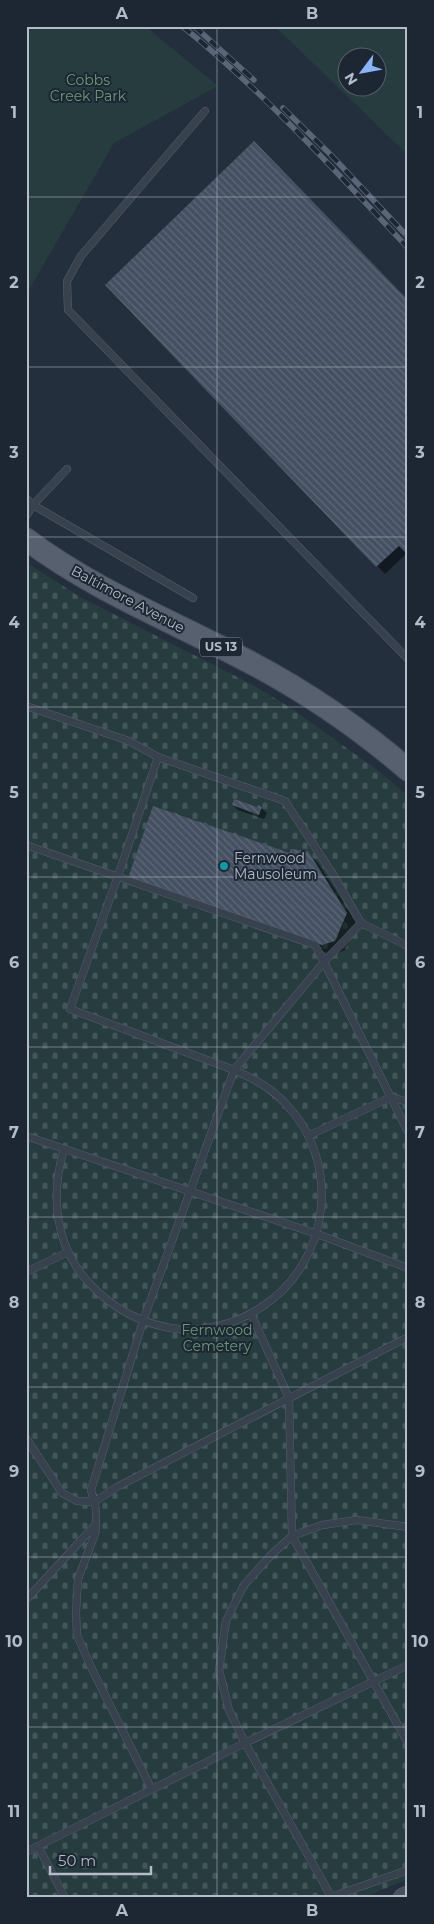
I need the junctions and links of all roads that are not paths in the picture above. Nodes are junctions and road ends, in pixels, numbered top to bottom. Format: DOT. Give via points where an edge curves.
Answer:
graph roads {
  1 [pos="205,111"];
  2 [pos="66,469"];
  3 [pos="26,498"];
  4 [pos="34,504"];
  5 [pos="26,516"];
  6 [pos="28,544"];
  7 [pos="193,598"];
  8 [pos="408,659"];
  9 [pos="26,706"];
  10 [pos="158,757"];
  11 [pos="408,770"];
  12 [pos="26,845"];
  13 [pos="118,876"];
  14 [pos="361,923"];
  15 [pos="408,946"];
  16 [pos="324,962"];
  17 [pos="234,1070"];
  18 [pos="391,1097"];
  19 [pos="408,1102"];
  20 [pos="408,1132"];
  21 [pos="26,1136"];
  22 [pos="308,1136"];
  23 [pos="64,1149"];
  24 [pos="190,1191"];
  25 [pos="317,1234"];
  26 [pos="68,1252"];
  27 [pos="408,1268"];
  28 [pos="26,1272"];
  29 [pos="251,1314"];
  30 [pos="143,1321"];
  31 [pos="408,1337"];
  32 [pos="289,1398"];
  33 [pos="26,1438"];
  34 [pos="94,1502"];
  35 [pos="96,1524"];
  36 [pos="408,1527"];
  37 [pos="292,1536"];
  38 [pos="26,1600"];
  39 [pos="408,1665"];
  40 [pos="374,1681"];
  41 [pos="245,1743"];
  42 [pos="408,1743"];
  43 [pos="152,1790"];
  44 [pos="38,1846"];
  45 [pos="26,1852"];
  46 [pos="408,1870"];
  47 [pos="408,1896"];
  48 [pos="331,1897"];
  49 [pos="65,1898"];
  50 [pos="403,1898"];
  1 -- 8 [label="lane" via="82,256 67,281 68,310"];
  2 -- 4 [label="lane"];
  3 -- 4 [label="lane"];
  4 -- 5 [label="lane"];
  4 -- 7 [label="lane"];
  6 -- 11 [label="main road, Baltimore Avenue / US 13" via="123,599 280,679 334,713"];
  9 -- 10 [label="lane" via="129,741"];
  10 -- 13 [label="lane"];
  10 -- 14 [label="lane" via="285,801"];
  12 -- 13 [label="lane"];
  13 -- 16 [label="lane" via="315,945"];
  13 -- 17 [label="lane" via="70,1009"];
  14 -- 15 [label="lane"];
  14 -- 16 [label="lane"];
  16 -- 17 [label="lane"];
  16 -- 18 [label="lane"];
  17 -- 22 [label="lane" via="252,1078 280,1098 298,1118"];
  17 -- 24 [label="lane"];
  18 -- 19 [label="lane"];
  18 -- 20 [label="lane"];
  18 -- 22 [label="lane"];
  21 -- 23 [label="lane"];
  22 -- 25 [label="lane" via="321,1174 321,1214"];
  23 -- 24 [label="lane"];
  23 -- 26 [label="lane" via="58,1169 56,1211"];
  24 -- 25 [label="lane"];
  24 -- 30 [label="lane"];
  25 -- 27 [label="lane"];
  25 -- 29 [label="lane" via="309,1254 285,1289"];
  26 -- 28 [label="lane"];
  26 -- 30 [label="lane" via="99,1294"];
  29 -- 30 [label="lane" via="216,1327 198,1329 179,1329"];
  29 -- 32 [label="lane"];
  30 -- 34 [label="lane" via="91,1490"];
  31 -- 32 [label="lane"];
  32 -- 34 [label="lane"];
  32 -- 37 [label="lane"];
  33 -- 34 [label="lane" via="62,1493 77,1501"];
  34 -- 35 [label="lane"];
  35 -- 38 [label="lane"];
  35 -- 43 [label="lane" via="78,1579 78,1635"];
  36 -- 37 [label="lane" via="357,1520 322,1525"];
  37 -- 40 [label="lane"];
  37 -- 41 [label="lane" via="244,1585 226,1621 219,1670 229,1710"];
  39 -- 40 [label="lane"];
  40 -- 41 [label="lane"];
  40 -- 42 [label="lane"];
  41 -- 43 [label="lane"];
  41 -- 48 [label="lane"];
  43 -- 44 [label="lane"];
  44 -- 45 [label="lane"];
  44 -- 49 [label="lane"];
  46 -- 48 [label="lane"];
  47 -- 50 [label="main road"];
}
